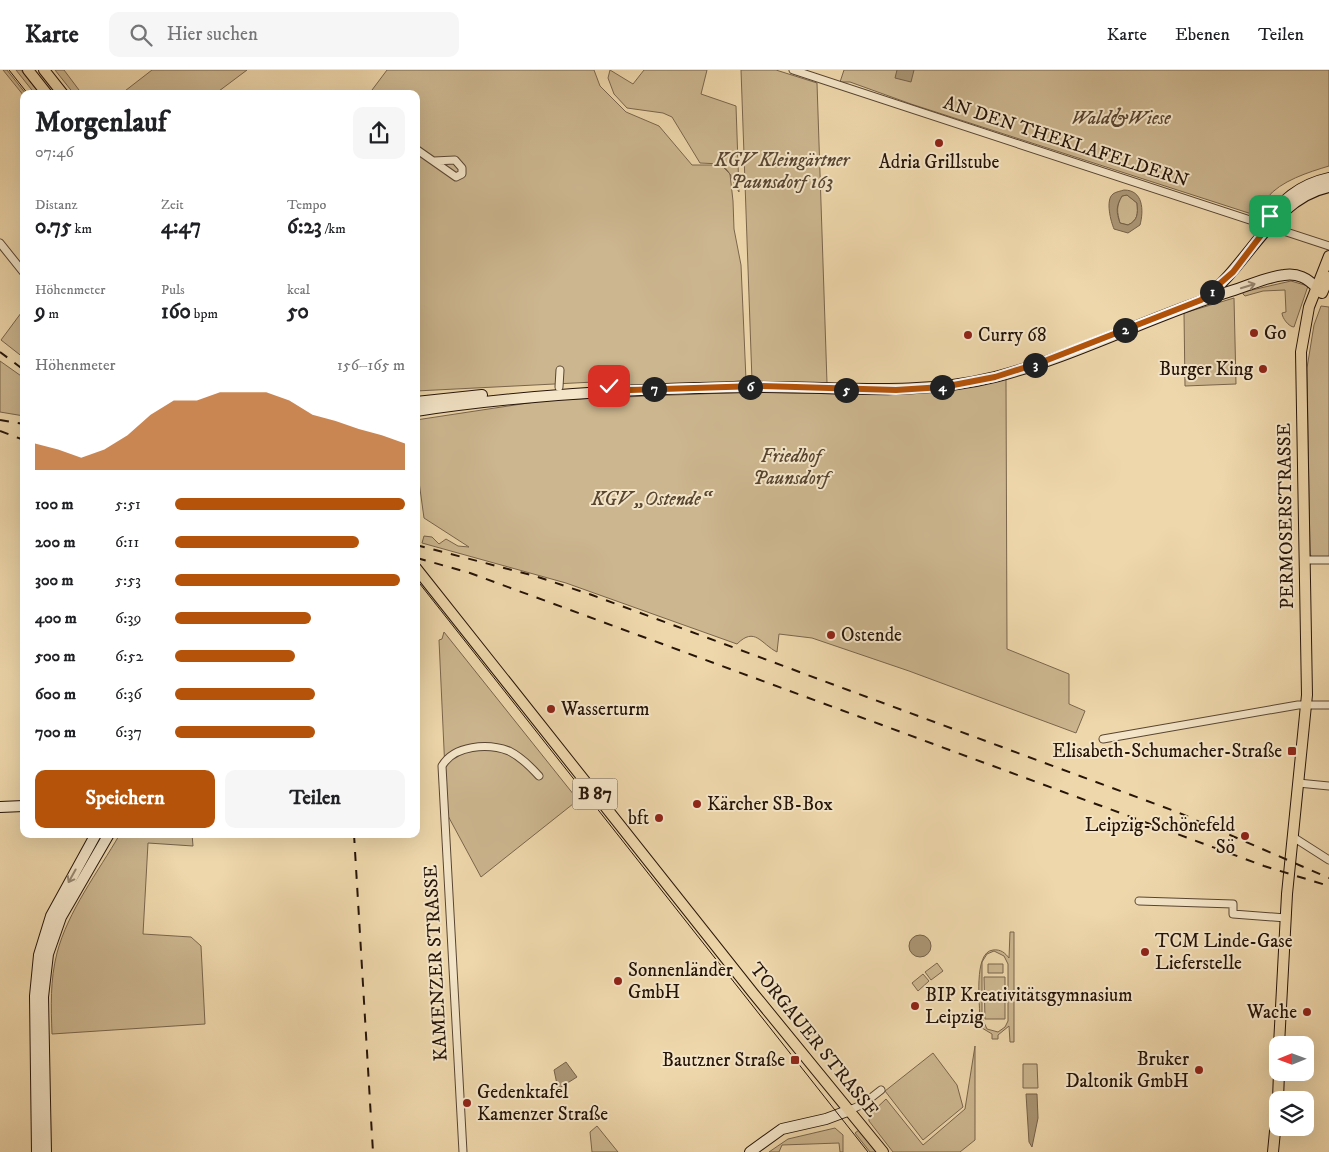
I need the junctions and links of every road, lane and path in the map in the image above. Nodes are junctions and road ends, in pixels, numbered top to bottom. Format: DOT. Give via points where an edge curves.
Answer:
graph roads {
  1 [pos="28,70"];
  2 [pos="44,70"];
  3 [pos="793,70"];
  4 [pos="44,90"];
  5 [pos="60,90"];
  6 [pos="420,152"];
  7 [pos="434,161"];
  8 [pos="1329,178"];
  9 [pos="1329,187"];
  10 [pos="1269,225"];
  11 [pos="0,242"];
  12 [pos="1329,246"];
  13 [pos="1329,256"];
  14 [pos="20,268"];
  15 [pos="1329,277"];
  16 [pos="1317,288"];
  17 [pos="1201,300"];
  18 [pos="1305,327"];
  19 [pos="560,370"];
  20 [pos="559,387"];
  21 [pos="630,390"];
  22 [pos="420,402"];
  23 [pos="420,410"];
  24 [pos="1304,560"];
  25 [pos="1329,560"];
  26 [pos="420,572"];
  27 [pos="1306,705"];
  28 [pos="1329,705"];
  29 [pos="1103,739"];
  30 [pos="539,776"];
  31 [pos="1298,783"];
  32 [pos="1329,786"];
  33 [pos="20,806"];
  34 [pos="0,807"];
  35 [pos="1293,837"];
  36 [pos="94,838"];
  37 [pos="107,838"];
  38 [pos="1329,860"];
  39 [pos="1139,901"];
  40 [pos="1286,918"];
  41 [pos="1279,1036"];
  42 [pos="881,1090"];
  43 [pos="850,1110"];
  44 [pos="1275,1136"];
  45 [pos="37,1152"];
  46 [pos="46,1152"];
  47 [pos="463,1152"];
  48 [pos="750,1152"];
  49 [pos="883,1152"];
  50 [pos="1273,1152"];
  1 -- 4 [label="main road"];
  2 -- 5 [label="main road"];
  3 -- 10 [label="street, AN DEN THEKLAFELDERN"];
  6 -- 7 [label="street"];
  8 -- 10 [label="main road" via="1308,185 1281,203"];
  9 -- 10 [label="main road" via="1299,200"];
  10 -- 12 [label="street, AN DEN THEKLAFELDERN"];
  10 -- 17 [label="main road" via="1233,272"];
  11 -- 14 [label="street"];
  13 -- 16 [label="main road, PERMOSERSTRASSE"];
  15 -- 18 [label="main road, PERMOSERSTRASSE"];
  17 -- 16 [label="main road, one-way" via="1285,275 1301,276"];
  16 -- 18 [label="main road, PERMOSERSTRASSE"];
  17 -- 21 [label="main road" via="1042,362 995,377 943,387 878,390 758,386"];
  18 -- 24 [label="main road, PERMOSERSTRASSE" via="1301,369"];
  19 -- 20 [label="street"];
  20 -- 21 [label="main road" via="609,386"];
  20 -- 22 [label="main road"];
  21 -- 23 [label="main road" via="543,395"];
  24 -- 25 [label="street"];
  24 -- 27 [label="main road, PERMOSERSTRASSE"];
  26 -- 43 [label="main road, TORGAUER STRASSE / B 87" via="753,993"];
  27 -- 28 [label="street"];
  27 -- 29 [label="street"];
  27 -- 31 [label="main road, PERMOSERSTRASSE"];
  30 -- 47 [label="street, KAMENZER STRASSE" via="524,760 496,748 462,750 446,759 442,766"];
  31 -- 32 [label="street"];
  31 -- 35 [label="main road, PERMOSERSTRASSE"];
  33 -- 34 [label="main road"];
  35 -- 38 [label="street"];
  35 -- 40 [label="main road, PERMOSERSTRASSE"];
  36 -- 45 [label="main road, one-way" via="51,916 38,955 35,996"];
  37 -- 46 [label="main road" via="61,917 48,954 43,997"];
  39 -- 40 [label="street" via="1233,904 1233,914"];
  40 -- 41 [label="main road, PERMOSERSTRASSE"];
  42 -- 43 [label="street"];
  43 -- 48 [label="main road" via="782,1129"];
  43 -- 49 [label="main road, TORGAUER STRASSE / B 87"];
  44 -- 50 [label="main road"];
}
